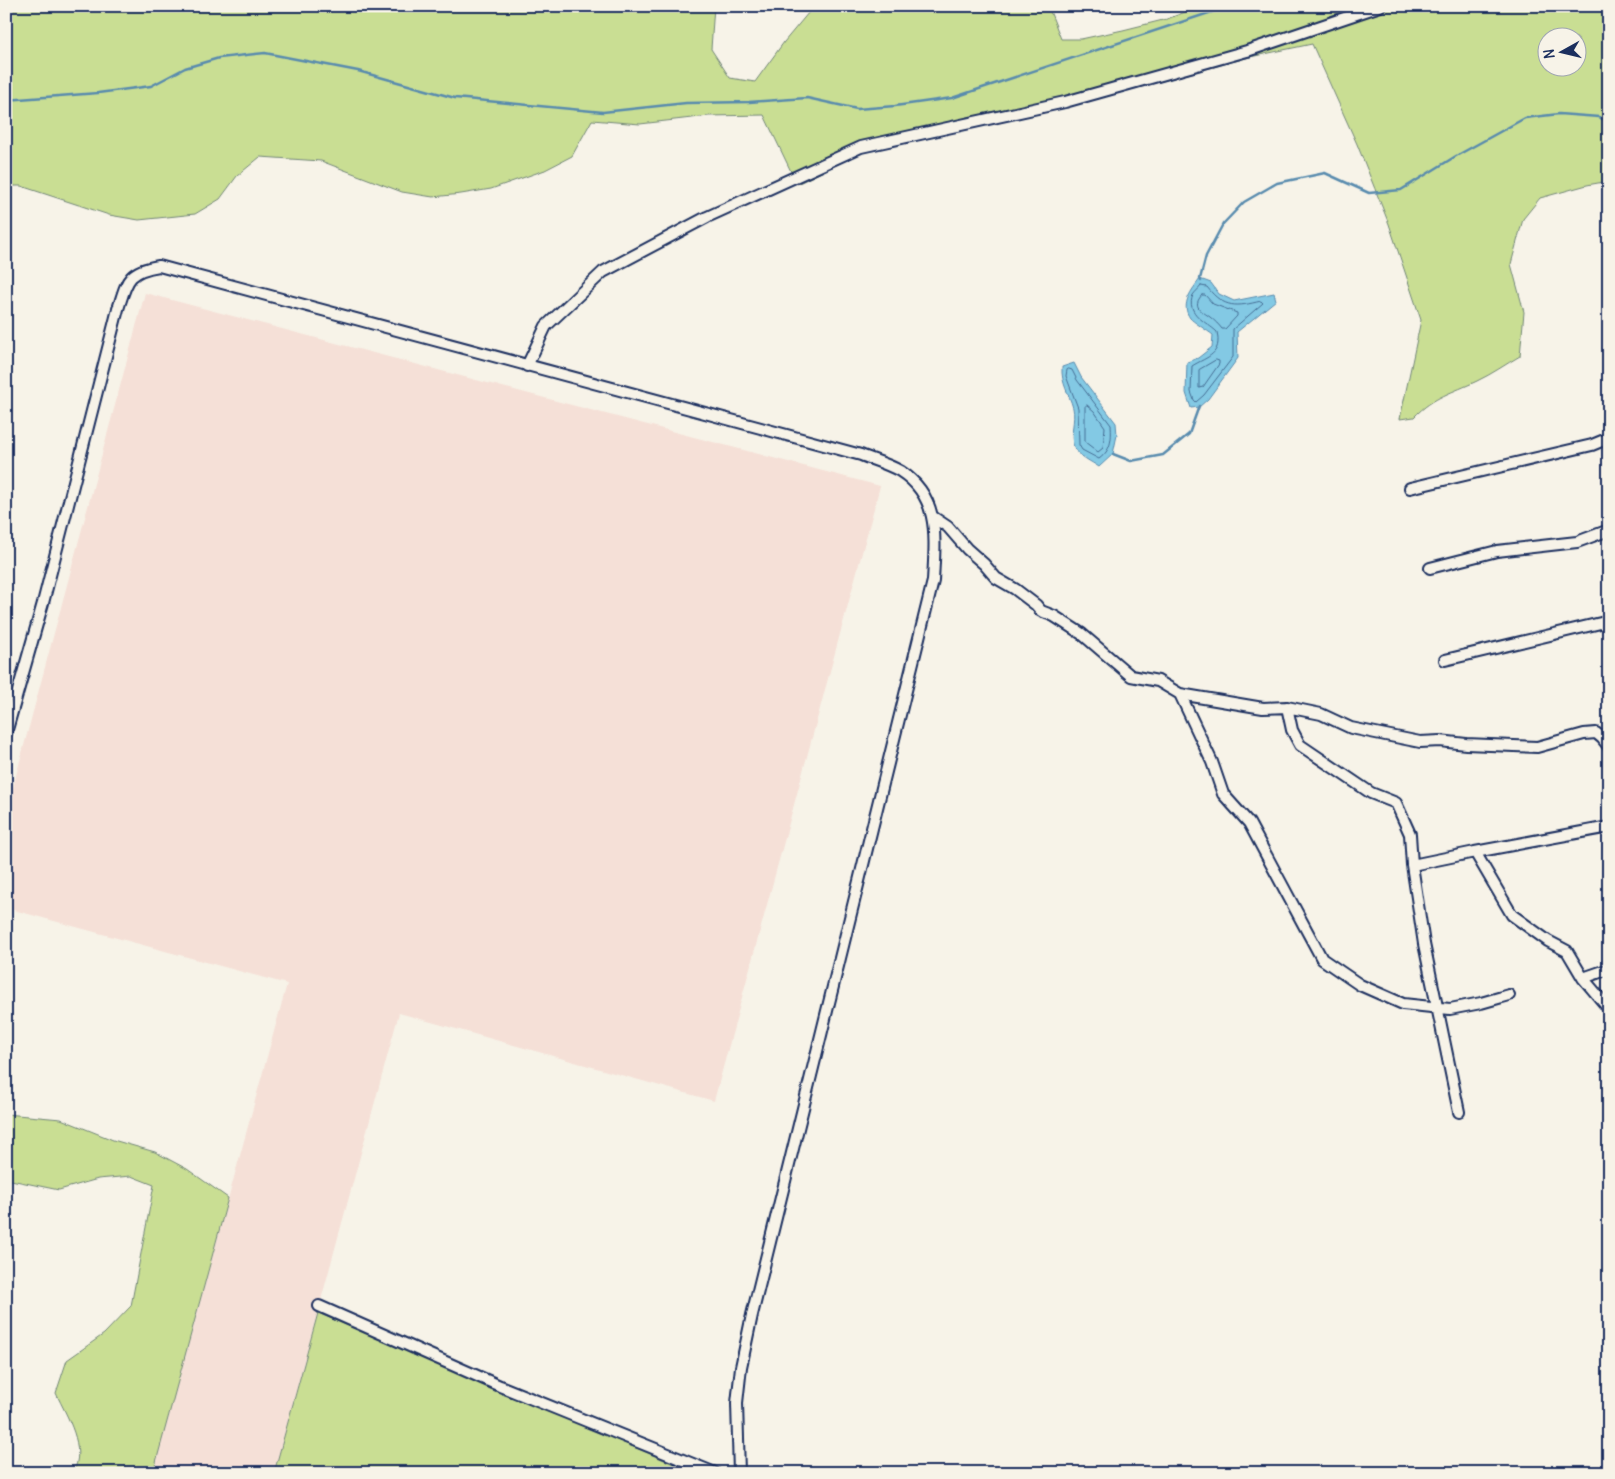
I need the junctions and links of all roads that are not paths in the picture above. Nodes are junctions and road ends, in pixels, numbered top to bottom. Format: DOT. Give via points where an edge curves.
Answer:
graph roads {
  1 [pos="1380,6"];
  2 [pos="527,366"];
  3 [pos="1609,438"];
  4 [pos="1410,488"];
  5 [pos="933,517"];
  6 [pos="1609,530"];
  7 [pos="1430,568"];
  8 [pos="1609,622"];
  9 [pos="1445,660"];
  10 [pos="1180,694"];
  11 [pos="1288,707"];
  12 [pos="6,733"];
  13 [pos="1609,747"];
  14 [pos="1609,827"];
  15 [pos="1475,852"];
  16 [pos="1412,864"];
  17 [pos="1609,969"];
  18 [pos="1583,978"];
  19 [pos="1508,995"];
  20 [pos="1438,1006"];
  21 [pos="1609,1009"];
  22 [pos="1459,1112"];
  23 [pos="319,1306"];
  24 [pos="715,1473"];
  25 [pos="739,1473"];
  1 -- 2 [label="street" via="1247,51 1065,102 861,147 707,217 604,272 546,326"];
  2 -- 5 [label="street" via="860,455 898,470 915,483 926,498"];
  2 -- 12 [label="street" via="159,266 134,274 127,283 118,310"];
  3 -- 4 [label="street"];
  5 -- 10 [label="street" via="948,527 996,578 1015,588 1041,612 1054,616 1082,634 1131,676 1158,681"];
  5 -- 25 [label="street" via="933,581 741,1367 737,1403"];
  6 -- 7 [label="street" via="1577,542 1497,551"];
  8 -- 9 [label="street"];
  10 -- 11 [label="street" via="1263,708"];
  10 -- 20 [label="street" via="1212,762 1223,794 1249,823 1322,959 1360,985 1403,1004"];
  11 -- 13 [label="street" via="1321,714 1351,728 1420,742 1537,747 1596,733"];
  11 -- 16 [label="street" via="1292,730 1300,745 1371,793 1396,803 1410,834"];
  14 -- 15 [label="street"];
  15 -- 16 [label="street"];
  15 -- 18 [label="street" via="1512,915 1548,942 1567,951"];
  16 -- 20 [label="street" via="1424,944"];
  17 -- 18 [label="street"];
  18 -- 21 [label="street"];
  19 -- 20 [label="street" via="1450,1009"];
  20 -- 22 [label="street"];
  23 -- 24 [label="street" via="500,1386"];
}
